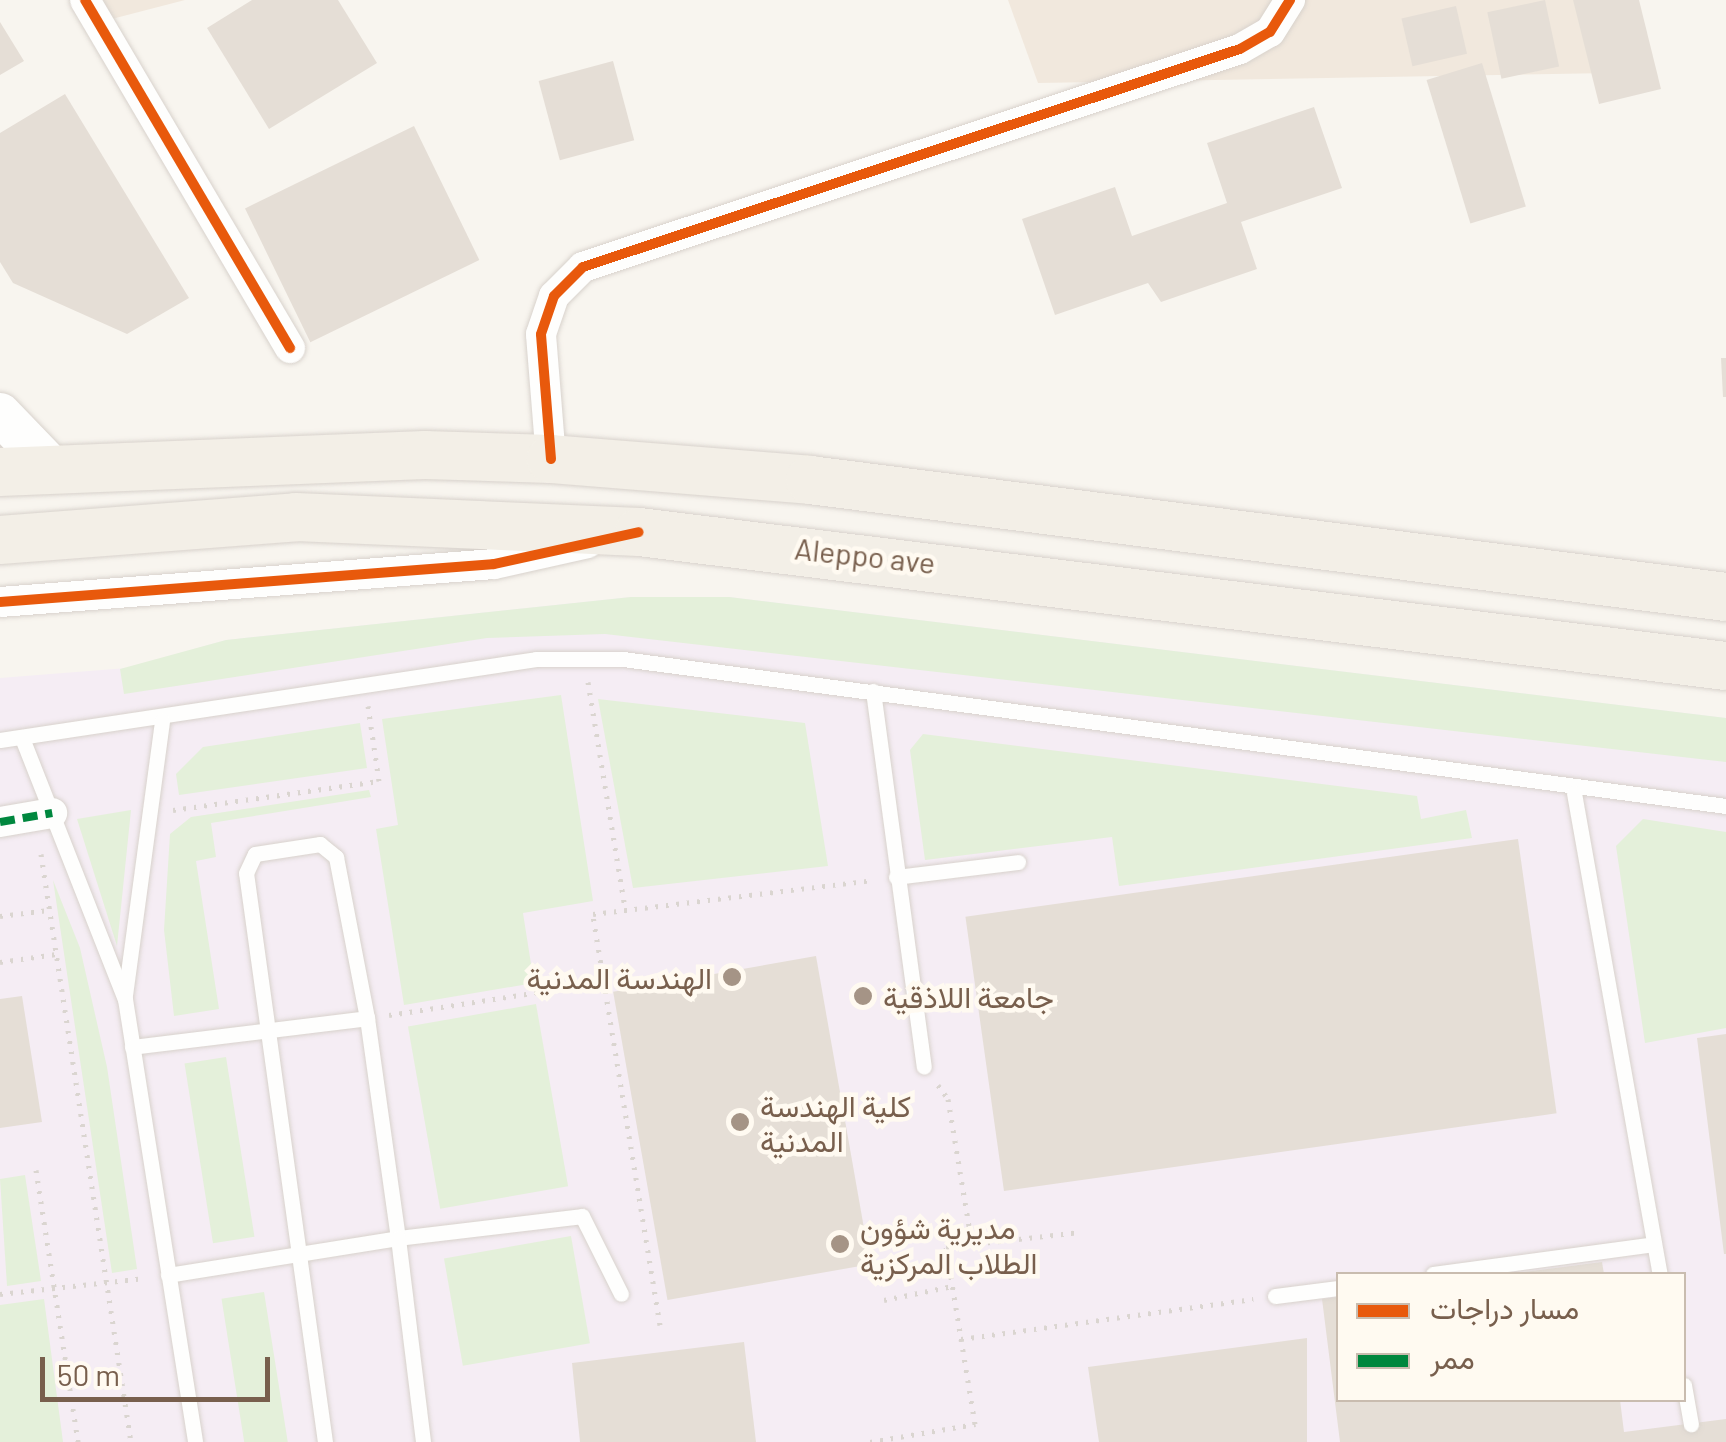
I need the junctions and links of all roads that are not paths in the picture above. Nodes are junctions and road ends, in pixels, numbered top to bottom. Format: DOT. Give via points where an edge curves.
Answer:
graph roads {
  1 [pos="85,0"];
  2 [pos="1290,0"];
  3 [pos="290,348"];
  4 [pos="0,414"];
  5 [pos="551,459"];
  6 [pos="52,468"];
  7 [pos="0,472"];
  8 [pos="639,532"];
  9 [pos="0,540"];
  10 [pos="1726,597"];
  11 [pos="0,602"];
  12 [pos="1726,666"];
  13 [pos="872,692"];
  14 [pos="162,720"];
  15 [pos="22,738"];
  16 [pos="0,740"];
  17 [pos="1574,793"];
  18 [pos="1726,806"];
  19 [pos="43,815"];
  20 [pos="0,822"];
  21 [pos="1018,862"];
  22 [pos="896,877"];
  23 [pos="125,999"];
  24 [pos="367,1018"];
  25 [pos="266,1029"];
  26 [pos="132,1046"];
  27 [pos="924,1067"];
  28 [pos="398,1238"];
  29 [pos="1654,1244"];
  30 [pos="297,1254"];
  31 [pos="1448,1272"];
  32 [pos="1660,1272"];
  33 [pos="168,1275"];
  34 [pos="1336,1288"];
  35 [pos="621,1294"];
  36 [pos="1275,1296"];
  37 [pos="1686,1396"];
  38 [pos="1692,1424"];
  39 [pos="194,1442"];
  40 [pos="325,1442"];
  41 [pos="423,1442"];
  1 -- 3 [label="street"];
  2 -- 5 [label="street" via="1270,32 1240,50 584,267 554,296 541,334"];
  4 -- 6 [label="main road"];
  5 -- 6 [label="main road"];
  5 -- 10 [label="main road" via="810,480"];
  6 -- 7 [label="main road"];
  8 -- 9 [label="main road, Aleppo ave" via="296,517"];
  8 -- 11 [label="street" via="494,564"];
  8 -- 12 [label="main road, Aleppo ave"];
  13 -- 14 [label="lane" via="585,659"];
  13 -- 17 [label="lane"];
  13 -- 22 [label="lane"];
  14 -- 15 [label="lane"];
  14 -- 23 [label="lane"];
  15 -- 16 [label="lane"];
  15 -- 19 [label="lane"];
  17 -- 18 [label="lane"];
  17 -- 29 [label="lane"];
  19 -- 20 [label="street"];
  19 -- 23 [label="lane"];
  21 -- 22 [label="lane"];
  22 -- 27 [label="lane"];
  23 -- 26 [label="lane"];
  24 -- 25 [label="lane"];
  24 -- 25 [label="lane" via="336,856 320,844 248,861"];
  24 -- 28 [label="lane"];
  25 -- 26 [label="lane"];
  25 -- 30 [label="lane"];
  26 -- 33 [label="lane"];
  28 -- 30 [label="lane"];
  28 -- 35 [label="lane" via="582,1216"];
  28 -- 41 [label="lane"];
  29 -- 31 [label="lane"];
  29 -- 32 [label="lane"];
  30 -- 33 [label="lane"];
  30 -- 40 [label="lane"];
  33 -- 39 [label="lane"];
  34 -- 36 [label="lane"];
  37 -- 38 [label="lane"];
}
